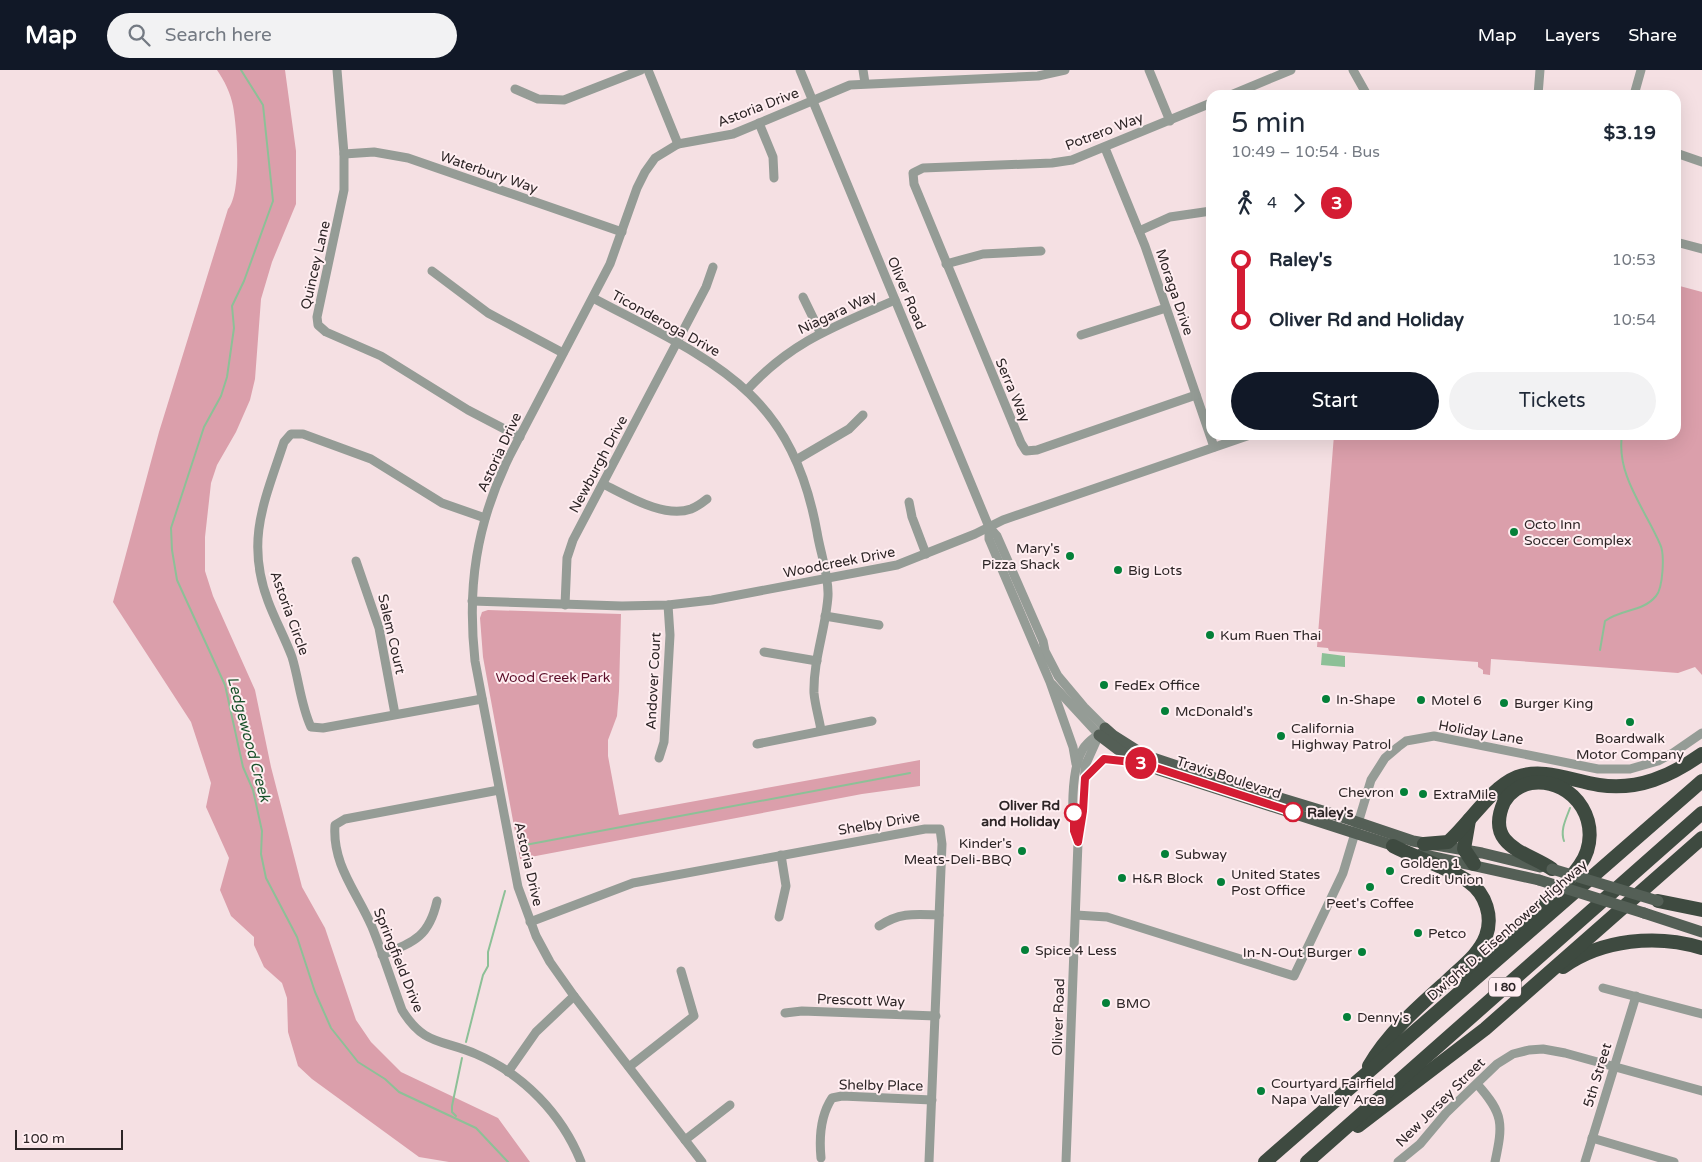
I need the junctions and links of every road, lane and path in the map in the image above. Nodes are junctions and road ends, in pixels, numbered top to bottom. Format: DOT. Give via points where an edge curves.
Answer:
graph roads {
  1 [pos="337,70"];
  2 [pos="641,70"];
  3 [pos="648,70"];
  4 [pos="800,70"];
  5 [pos="864,70"];
  6 [pos="1065,70"];
  7 [pos="1149,70"];
  8 [pos="1291,70"];
  9 [pos="1353,70"];
  10 [pos="1540,70"];
  11 [pos="1641,70"];
  12 [pos="1052,72"];
  13 [pos="956,75"];
  14 [pos="865,83"];
  15 [pos="515,90"];
  16 [pos="1243,90"];
  17 [pos="1364,90"];
  18 [pos="1538,90"];
  19 [pos="1635,90"];
  20 [pos="812,100"];
  21 [pos="1206,105"];
  22 [pos="1170,120"];
  23 [pos="759,123"];
  24 [pos="678,144"];
  25 [pos="1105,148"];
  26 [pos="344,154"];
  27 [pos="1681,158"];
  28 [pos="1702,162"];
  29 [pos="913,172"];
  30 [pos="774,178"];
  31 [pos="1206,212"];
  32 [pos="1139,231"];
  33 [pos="622,232"];
  34 [pos="1681,243"];
  35 [pos="1702,249"];
  36 [pos="1041,252"];
  37 [pos="946,264"];
  38 [pos="713,267"];
  39 [pos="432,271"];
  40 [pos="803,297"];
  41 [pos="593,298"];
  42 [pos="895,300"];
  43 [pos="1166,308"];
  44 [pos="820,332"];
  45 [pos="1081,335"];
  46 [pos="678,343"];
  47 [pos="563,353"];
  48 [pos="747,390"];
  49 [pos="1196,395"];
  50 [pos="864,416"];
  51 [pos="1206,424"];
  52 [pos="520,437"];
  53 [pos="1212,440"];
  54 [pos="1235,440"];
  55 [pos="1214,447"];
  56 [pos="796,460"];
  57 [pos="603,484"];
  58 [pos="707,499"];
  59 [pos="909,502"];
  60 [pos="485,518"];
  61 [pos="989,527"];
  62 [pos="926,554"];
  63 [pos="356,561"];
  64 [pos="825,579"];
  65 [pos="472,601"];
  66 [pos="565,604"];
  67 [pos="668,605"];
  68 [pos="825,616"];
  69 [pos="879,625"];
  70 [pos="764,652"];
  71 [pos="817,661"];
  72 [pos="1050,682"];
  73 [pos="482,699"];
  74 [pos="395,714"];
  75 [pos="872,721"];
  76 [pos="821,730"];
  77 [pos="1102,731"];
  78 [pos="1702,732"];
  79 [pos="757,744"];
  80 [pos="1702,754"];
  81 [pos="659,758"];
  82 [pos="1141,763"];
  83 [pos="1076,767"];
  84 [pos="1085,778"];
  85 [pos="1702,781"];
  86 [pos="499,790"];
  87 [pos="1702,813"];
  88 [pos="1469,819"];
  89 [pos="1357,828"];
  90 [pos="1702,838"];
  91 [pos="1078,842"];
  92 [pos="1424,844"];
  93 [pos="1394,846"];
  94 [pos="1464,849"];
  95 [pos="781,855"];
  96 [pos="1474,864"];
  97 [pos="1552,869"];
  98 [pos="437,901"];
  99 [pos="1658,901"];
  100 [pos="1702,910"];
  101 [pos="939,915"];
  102 [pos="1076,915"];
  103 [pos="779,916"];
  104 [pos="1702,917"];
  105 [pos="530,922"];
  106 [pos="879,926"];
  107 [pos="1702,932"];
  108 [pos="1702,948"];
  109 [pos="382,955"];
  110 [pos="681,971"];
  111 [pos="1535,984"];
  112 [pos="1467,985"];
  113 [pos="1603,988"];
  114 [pos="574,996"];
  115 [pos="1636,996"];
  116 [pos="784,1013"];
  117 [pos="1702,1014"];
  118 [pos="936,1016"];
  119 [pos="1614,1066"];
  120 [pos="629,1067"];
  121 [pos="508,1072"];
  122 [pos="1364,1075"];
  123 [pos="1477,1084"];
  124 [pos="1702,1091"];
  125 [pos="932,1100"];
  126 [pos="730,1105"];
  127 [pos="1592,1138"];
  128 [pos="685,1140"];
  129 [pos="820,1158"];
  130 [pos="1266,1161"];
  131 [pos="1669,1161"];
  132 [pos="581,1162"];
  133 [pos="702,1162"];
  134 [pos="929,1162"];
  135 [pos="1066,1162"];
  136 [pos="1307,1162"];
  137 [pos="1398,1162"];
  138 [pos="1495,1162"];
  139 [pos="1585,1162"];
  1 -- 26 [label="street, Quincey Lane"];
  2 -- 15 [label="street" via="564,100 538,98"];
  3 -- 24 [label="street"];
  4 -- 20 [label="street, Oliver Road"];
  5 -- 14 [label="street"];
  6 -- 12 [label="street, Astoria Drive"];
  7 -- 22 [label="street"];
  8 -- 16 [label="street"];
  9 -- 17 [label="street"];
  10 -- 18 [label="street"];
  11 -- 19 [label="street"];
  12 -- 13 [label="street, Astoria Drive"];
  13 -- 14 [label="street, Astoria Drive"];
  14 -- 20 [label="street, Astoria Drive" via="850,85"];
  20 -- 23 [label="street, Astoria Drive"];
  20 -- 42 [label="street, Oliver Road"];
  21 -- 22 [label="street, Potrero Way"];
  22 -- 25 [label="street, Potrero Way"];
  23 -- 24 [label="street, Astoria Drive" via="726,135"];
  23 -- 30 [label="street" via="773,158"];
  24 -- 33 [label="street, Astoria Drive" via="655,158 645,172"];
  25 -- 29 [label="street, Potrero Way" via="1072,160 1052,163 923,168"];
  25 -- 32 [label="street, Moraga Drive"];
  26 -- 33 [label="street, Waterbury Way" via="374,152 408,158"];
  26 -- 52 [label="street, Quincey Lane" via="343,204 317,317 318,326 381,356 468,410"];
  27 -- 28 [label="street"];
  29 -- 37 [label="street, Serra Way" via="914,184"];
  31 -- 32 [label="street" via="1170,217"];
  32 -- 43 [label="street, Moraga Drive"];
  33 -- 41 [label="street, Astoria Drive"];
  34 -- 35 [label="street"];
  36 -- 37 [label="street" via="983,254"];
  37 -- 49 [label="street, Serra Way" via="1026,451"];
  38 -- 46 [label="street, Newburgh Drive"];
  39 -- 47 [label="street" via="488,313"];
  40 -- 44 [label="street"];
  41 -- 46 [label="street, Ticonderoga Drive"];
  41 -- 47 [label="street, Astoria Drive"];
  42 -- 44 [label="street, Niagara Way"];
  42 -- 61 [label="street, Oliver Road"];
  43 -- 45 [label="street"];
  43 -- 49 [label="street, Moraga Drive"];
  44 -- 48 [label="street, Niagara Way" via="783,356"];
  46 -- 48 [label="street, Ticonderoga Drive" via="704,357"];
  46 -- 57 [label="street, Newburgh Drive"];
  47 -- 52 [label="street, Astoria Drive"];
  48 -- 56 [label="street, Ticonderoga Drive" via="784,436"];
  49 -- 51 [label="street, Moraga Drive"];
  50 -- 56 [label="street" via="842,434"];
  52 -- 60 [label="street, Astoria Drive" via="497,482"];
  53 -- 55 [label="street, Moraga Drive"];
  54 -- 55 [label="street, Woodcreek Drive"];
  55 -- 61 [label="street, Woodcreek Drive"];
  56 -- 64 [label="street, Ticonderoga Drive" via="810,498"];
  57 -- 58 [label="street" via="651,507 668,510 691,509"];
  57 -- 66 [label="street, Newburgh Drive" via="573,540 568,558"];
  59 -- 62 [label="street"];
  60 -- 65 [label="street, Astoria Drive" via="474,568"];
  60 -- 74 [label="street, Astoria Circle" via="442,503 389,468 346,448 303,434 291,434 284,442 262,510 256,548 268,601 299,678 306,717 311,727 323,728"];
  61 -- 62 [label="street, Woodcreek Drive"];
  61 -- 72 [label="street, Oliver Road" via="989,539"];
  61 -- 77 [label="street, Oliver Road" via="997,536 1058,676"];
  62 -- 64 [label="street, Woodcreek Drive" via="897,565"];
  63 -- 74 [label="street, Salem Court" via="379,628"];
  64 -- 67 [label="street, Woodcreek Drive"];
  64 -- 68 [label="street, Ticonderoga Drive" via="828,594"];
  65 -- 66 [label="street, Woodcreek Drive"];
  65 -- 73 [label="street, Astoria Drive" via="475,661"];
  66 -- 67 [label="street, Woodcreek Drive"];
  67 -- 81 [label="street, Andover Court" via="670,635 664,742"];
  68 -- 69 [label="street"];
  68 -- 71 [label="street, Ticonderoga Drive"];
  70 -- 71 [label="street"];
  71 -- 76 [label="street, Ticonderoga Drive" via="814,694"];
  72 -- 77 [label="street, Oliver Road"];
  72 -- 83 [label="street, Oliver Road" via="1073,747"];
  73 -- 74 [label="street, Astoria Circle"];
  73 -- 86 [label="street, Astoria Drive"];
  75 -- 76 [label="street"];
  76 -- 79 [label="street"];
  77 -- 82 [label="main road, Travis Boulevard" via="1107,743"];
  77 -- 83 [label="street, Oliver Road" via="1082,750"];
  77 -- 84 [label="street, Oliver Road" via="1086,766"];
  77 -- 89 [label="main road, Travis Boulevard" via="1162,762 1198,771"];
  78 -- 89 [label="street, Holiday Lane" via="1658,761 1613,770 1446,738 1421,737 1406,742 1385,758 1371,780"];
  80 -- 88 [label="highway" via="1665,777 1646,783 1599,785 1533,773 1516,777"];
  82 -- 84 [label="street" via="1104,759"];
  82 -- 89 [label="main road, Travis Boulevard"];
  83 -- 91 [label="street, Oliver Road" via="1074,831"];
  84 -- 91 [label="street, Oliver Road"];
  85 -- 112 [label="highway, Dwight D. Eisenhower Highway / I 80"];
  86 -- 105 [label="street, Astoria Drive" via="518,887"];
  86 -- 109 [label="street, Springfield Drive" via="345,819 335,825 338,861 362,906"];
  87 -- 136 [label="highway, I 80"];
  88 -- 92 [label="highway" via="1448,842"];
  88 -- 94 [label="highway"];
  89 -- 92 [label="main road, Travis Boulevard"];
  89 -- 93 [label="main road, Travis Boulevard"];
  89 -- 102 [label="street, Holiday Lane" via="1344,873 1294,976 1107,917"];
  90 -- 111 [label="highway"];
  91 -- 102 [label="street, Oliver Road"];
  92 -- 94 [label="main road, Travis Boulevard"];
  93 -- 96 [label="main road, Travis Boulevard"];
  93 -- 122 [label="highway" via="1471,883 1484,900 1489,922 1486,936 1473,956 1381,1045"];
  94 -- 96 [label="highway"];
  94 -- 97 [label="main road, Travis Boulevard"];
  95 -- 101 [label="street, Shelby Drive" via="924,828 940,829"];
  95 -- 103 [label="street" via="786,886"];
  95 -- 105 [label="street, Shelby Drive" via="633,883"];
  96 -- 107 [label="main road, Travis Boulevard, bridge" via="1539,880"];
  97 -- 99 [label="main road, Travis Boulevard, bridge"];
  97 -- 112 [label="highway" via="1510,847 1502,834 1501,812 1505,800 1514,790 1528,784 1557,785 1577,800 1589,824 1586,853 1580,866 1554,894 1475,964"];
  98 -- 109 [label="street" via="433,919 424,933 411,944"];
  99 -- 100 [label="highway"];
  99 -- 104 [label="main road, Travis Boulevard"];
  101 -- 106 [label="street" via="893,917"];
  101 -- 118 [label="street, Shelby Drive"];
  102 -- 135 [label="street, Oliver Road"];
  105 -- 114 [label="street, Astoria Drive" via="550,962"];
  108 -- 111 [label="highway" via="1662,941 1630,941 1598,950 1567,965 1546,981"];
  109 -- 121 [label="street, Springfield Drive" via="402,1010 420,1032 433,1041 474,1053"];
  110 -- 120 [label="street" via="694,1016"];
  111 -- 136 [label="highway" via="1448,1059"];
  112 -- 122 [label="highway, Dwight D. Eisenhower Highway / I 80"];
  113 -- 115 [label="street"];
  114 -- 120 [label="street, Astoria Drive"];
  114 -- 121 [label="street" via="536,1032"];
  115 -- 117 [label="street"];
  115 -- 119 [label="street, 5th Street"];
  116 -- 118 [label="street, Prescott Way"];
  118 -- 125 [label="street, Shelby Drive"];
  119 -- 123 [label="street, New Jersey Street" via="1550,1050 1529,1050 1514,1054 1498,1064"];
  119 -- 124 [label="street, New Jersey Street"];
  119 -- 127 [label="street, 5th Street"];
  120 -- 128 [label="street, Astoria Drive"];
  121 -- 132 [label="street, Springfield Drive" via="553,1114"];
  122 -- 130 [label="highway, Dwight D. Eisenhower Highway / I 80"];
  123 -- 137 [label="street, New Jersey Street" via="1446,1113 1420,1144"];
  123 -- 138 [label="street" via="1493,1102 1499,1115 1500,1135"];
  125 -- 129 [label="street, Shelby Place" via="832,1098 826,1106 819,1136"];
  125 -- 134 [label="street, Shelby Drive"];
  126 -- 128 [label="street"];
  127 -- 131 [label="street"];
  127 -- 139 [label="street, 5th Street"];
  128 -- 133 [label="street, Astoria Drive"];
}
